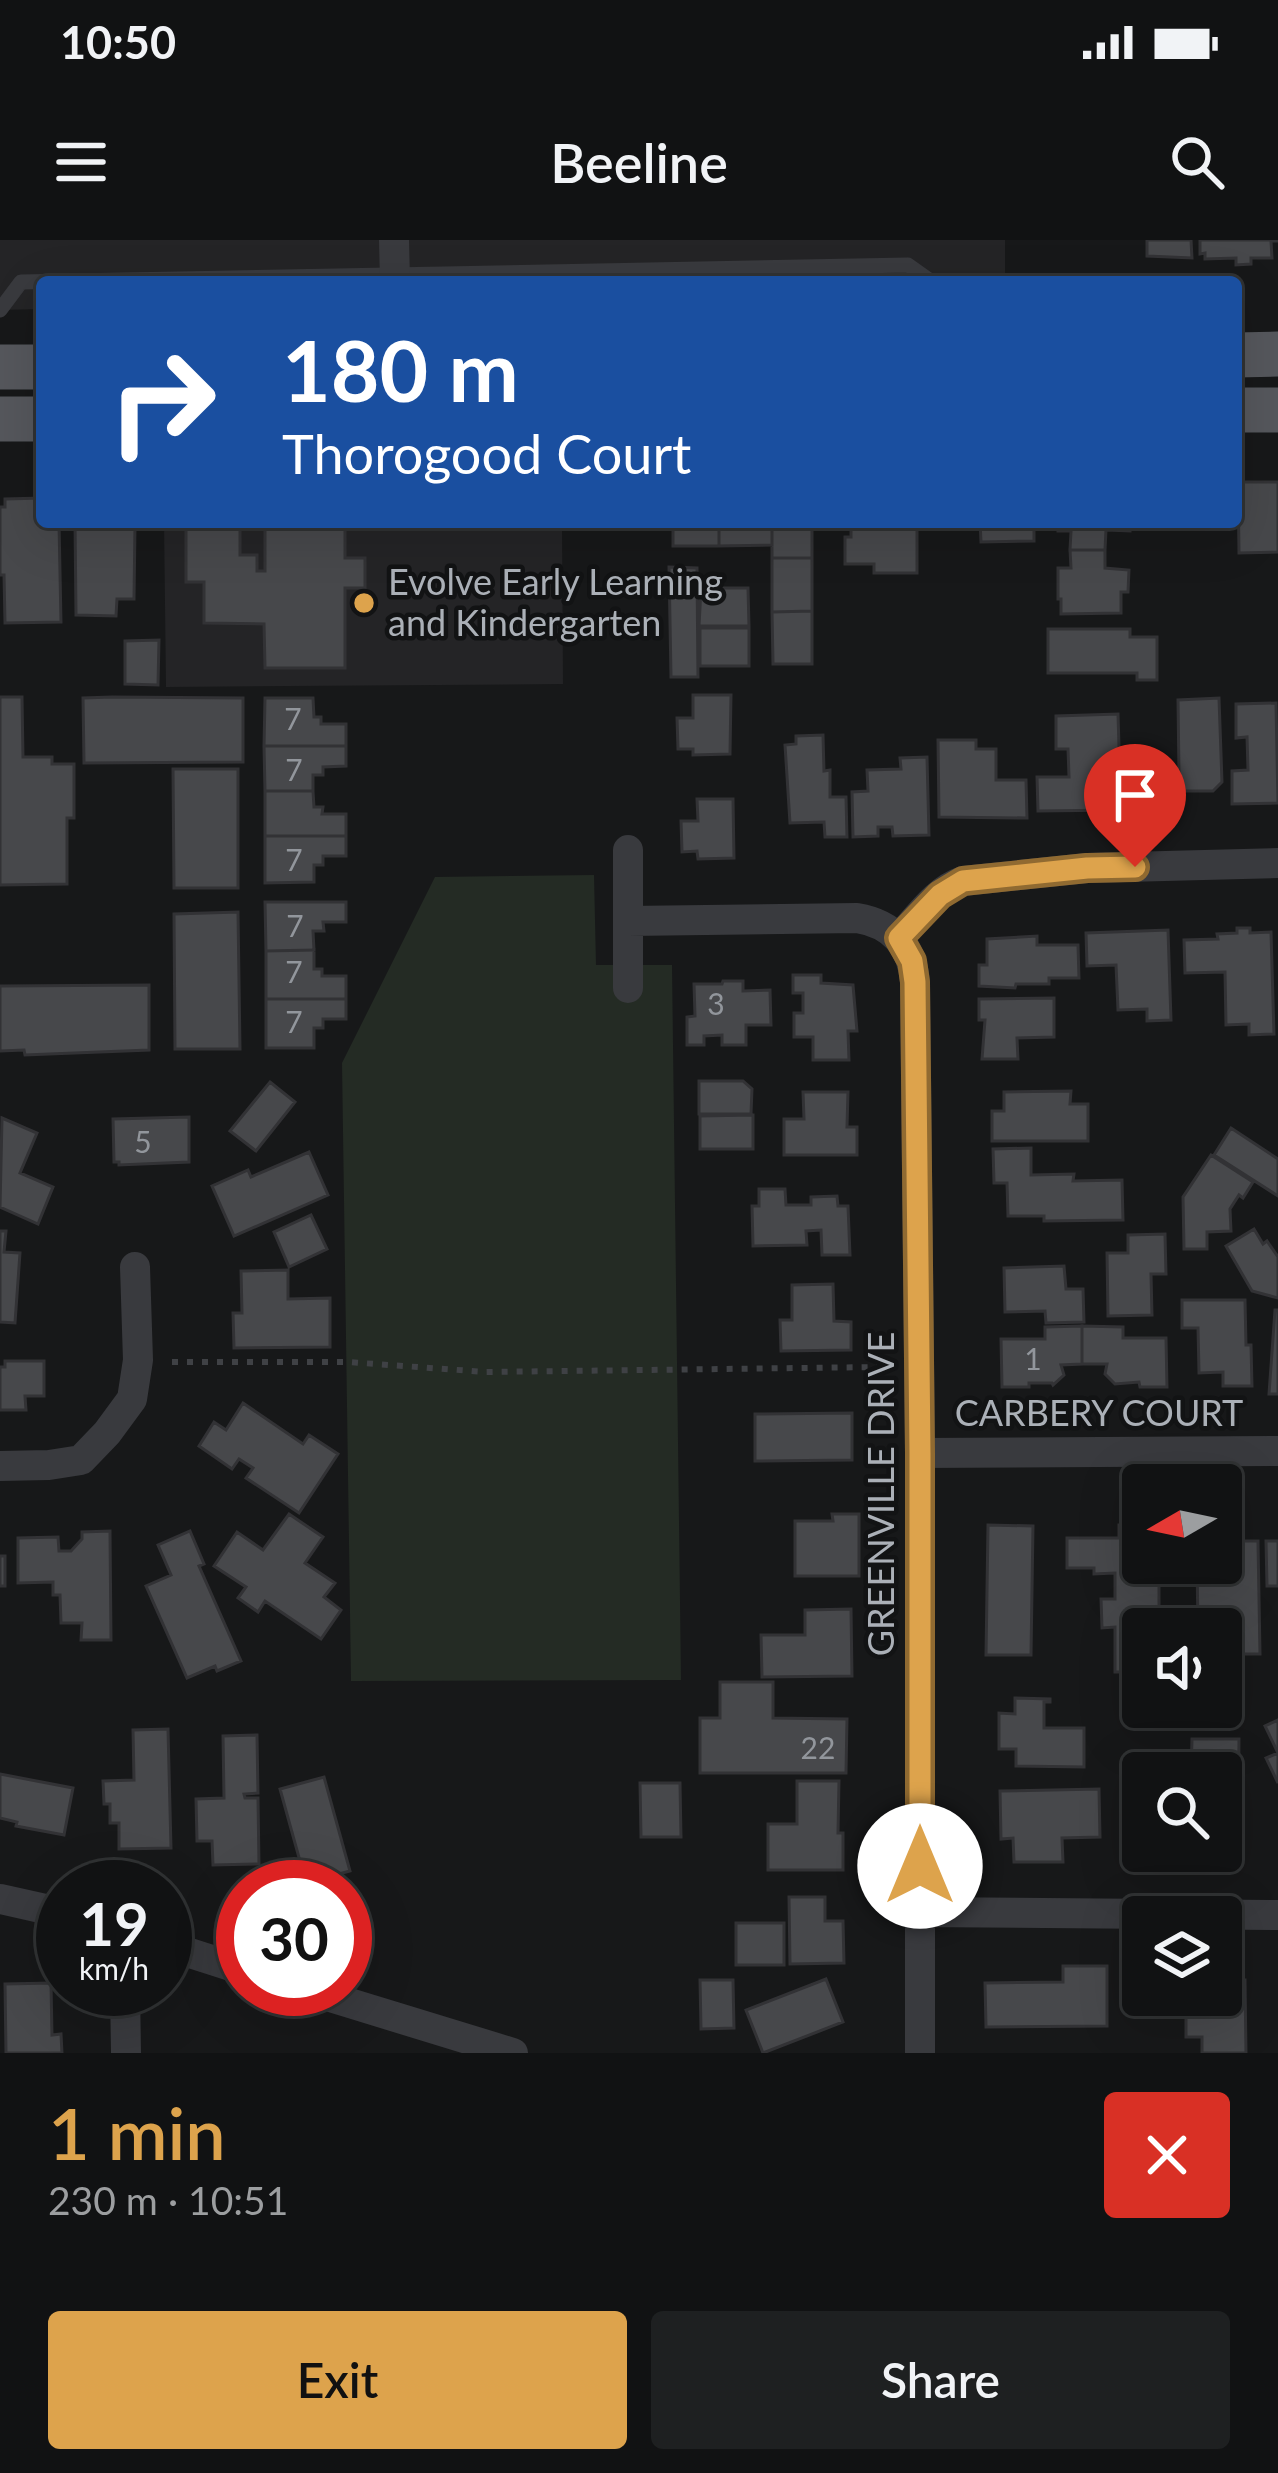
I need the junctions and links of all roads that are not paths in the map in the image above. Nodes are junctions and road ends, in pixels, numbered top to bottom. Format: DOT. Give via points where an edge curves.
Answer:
graph roads {
  1 [pos="394,240"];
  2 [pos="395,276"];
  3 [pos="474,276"];
  4 [pos="924,276"];
  5 [pos="36,282"];
  6 [pos="0,310"];
  7 [pos="1278,354"];
  8 [pos="1242,355"];
  9 [pos="0,367"];
  10 [pos="36,367"];
  11 [pos="1242,410"];
  12 [pos="1278,410"];
  13 [pos="0,419"];
  14 [pos="36,419"];
  15 [pos="628,850"];
  16 [pos="1278,863"];
  17 [pos="628,921"];
  18 [pos="899,938"];
  19 [pos="628,988"];
  20 [pos="135,1268"];
  21 [pos="1278,1451"];
  22 [pos="920,1453"];
  23 [pos="0,1466"];
  24 [pos="0,1899"];
  25 [pos="36,1907"];
  26 [pos="920,1912"];
  27 [pos="1278,1915"];
  28 [pos="372,2010"];
  29 [pos="125,2016"];
  30 [pos="126,2053"];
  31 [pos="514,2053"];
  32 [pos="920,2053"];
  1 -- 2 [label="street"];
  3 -- 4 [label="lane" via="908,265"];
  5 -- 6 [label="lane" via="21,282"];
  7 -- 8 [label="main road"];
  9 -- 10 [label="main road"];
  11 -- 12 [label="main road"];
  13 -- 14 [label="main road"];
  15 -- 17 [label="street"];
  16 -- 18 [label="street" via="963,881"];
  17 -- 18 [label="street" via="857,918"];
  17 -- 19 [label="street"];
  18 -- 22 [label="street, GREENVILLE DRIVE" via="915,982"];
  20 -- 23 [label="street" via="132,1399 81,1460"];
  21 -- 22 [label="street, CARBERY COURT"];
  22 -- 26 [label="street, GREENVILLE DRIVE"];
  24 -- 25 [label="street"];
  26 -- 27 [label="street"];
  26 -- 32 [label="street, GREENVILLE DRIVE"];
  28 -- 31 [label="street"];
  29 -- 30 [label="street"];
}
